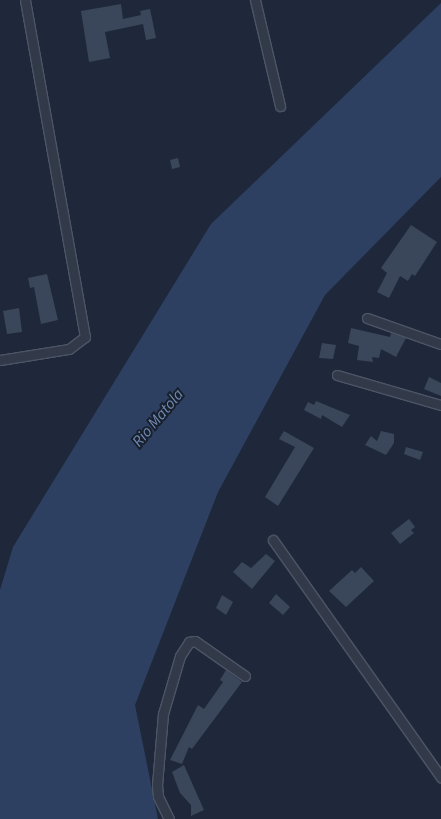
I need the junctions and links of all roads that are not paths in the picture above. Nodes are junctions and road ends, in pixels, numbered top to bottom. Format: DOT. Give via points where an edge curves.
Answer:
graph roads {
  1 [pos="25,0"];
  2 [pos="255,0"];
  3 [pos="280,106"];
  4 [pos="367,318"];
  5 [pos="441,344"];
  6 [pos="0,360"];
  7 [pos="337,375"];
  8 [pos="441,405"];
  9 [pos="272,540"];
  10 [pos="245,676"];
  11 [pos="441,777"];
  12 [pos="169,819"];
  1 -- 6 [label="street" via="85,337 69,349"];
  2 -- 3 [label="street"];
  4 -- 5 [label="street"];
  7 -- 8 [label="street"];
  9 -- 11 [label="street"];
  10 -- 12 [label="street" via="195,641 189,642 180,656 163,714 157,785 158,796"];
}
